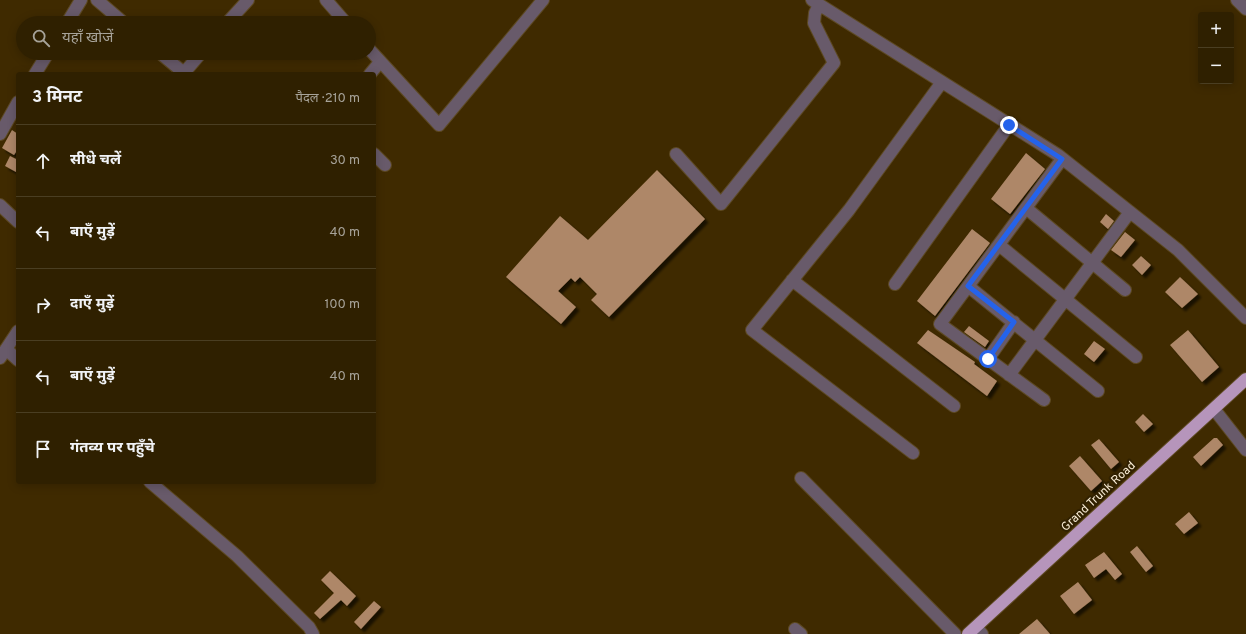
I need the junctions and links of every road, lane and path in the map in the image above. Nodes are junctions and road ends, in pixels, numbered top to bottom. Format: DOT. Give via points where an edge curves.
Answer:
graph roads {
  1 [pos="81,0"];
  2 [pos="97,0"];
  3 [pos="248,0"];
  4 [pos="326,0"];
  5 [pos="543,0"];
  6 [pos="1237,0"];
  7 [pos="816,2"];
  8 [pos="1246,9"];
  9 [pos="71,16"];
  10 [pos="116,16"];
  11 [pos="233,16"];
  12 [pos="340,16"];
  13 [pos="376,57"];
  14 [pos="44,60"];
  15 [pos="168,60"];
  16 [pos="195,60"];
  17 [pos="380,62"];
  18 [pos="36,72"];
  19 [pos="181,72"];
  20 [pos="185,72"];
  21 [pos="372,72"];
  22 [pos="942,82"];
  23 [pos="16,106"];
  24 [pos="1009,125"];
  25 [pos="0,134"];
  26 [pos="676,154"];
  27 [pos="376,156"];
  28 [pos="1062,159"];
  29 [pos="385,164"];
  30 [pos="0,205"];
  31 [pos="1026,208"];
  32 [pos="1130,212"];
  33 [pos="16,220"];
  34 [pos="999,245"];
  35 [pos="1092,263"];
  36 [pos="792,280"];
  37 [pos="895,284"];
  38 [pos="968,286"];
  39 [pos="1125,290"];
  40 [pos="1065,299"];
  41 [pos="1246,318"];
  42 [pos="1014,322"];
  43 [pos="16,334"];
  44 [pos="1035,340"];
  45 [pos="3,353"];
  46 [pos="1136,357"];
  47 [pos="16,359"];
  48 [pos="988,359"];
  49 [pos="1009,375"];
  50 [pos="1246,379"];
  51 [pos="1098,391"];
  52 [pos="1044,400"];
  53 [pos="954,406"];
  54 [pos="1214,408"];
  55 [pos="1246,450"];
  56 [pos="913,453"];
  57 [pos="801,478"];
  58 [pos="152,484"];
  59 [pos="975,632"];
  60 [pos="313,634"];
  61 [pos="955,634"];
  1 -- 9 [label="street"];
  2 -- 10 [label="street"];
  3 -- 11 [label="street"];
  4 -- 12 [label="street"];
  5 -- 17 [label="street" via="439,125"];
  6 -- 8 [label="street"];
  7 -- 22 [label="street"];
  7 -- 26 [label="street" via="814,23 834,64 721,204"];
  13 -- 17 [label="street"];
  14 -- 18 [label="street"];
  15 -- 19 [label="street"];
  16 -- 20 [label="street"];
  17 -- 21 [label="street"];
  22 -- 24 [label="street"];
  22 -- 36 [label="street" via="849,210"];
  23 -- 25 [label="street"];
  24 -- 28 [label="street"];
  24 -- 37 [label="street"];
  27 -- 29 [label="street"];
  28 -- 31 [label="street"];
  28 -- 32 [label="street"];
  30 -- 33 [label="street"];
  31 -- 34 [label="street"];
  31 -- 35 [label="street"];
  32 -- 35 [label="street"];
  32 -- 41 [label="street" via="1178,250"];
  34 -- 38 [label="street"];
  34 -- 40 [label="street"];
  35 -- 39 [label="street"];
  35 -- 40 [label="street"];
  36 -- 53 [label="street"];
  36 -- 56 [label="street" via="752,330"];
  38 -- 42 [label="street"];
  38 -- 48 [label="street" via="940,324"];
  40 -- 44 [label="street"];
  40 -- 46 [label="street"];
  42 -- 44 [label="street"];
  42 -- 48 [label="street"];
  43 -- 45 [label="street"];
  44 -- 49 [label="street"];
  44 -- 51 [label="street"];
  45 -- 47 [label="street"];
  48 -- 49 [label="street"];
  49 -- 52 [label="street"];
  50 -- 54 [label="highway, Grand Trunk Road"];
  54 -- 55 [label="street"];
  54 -- 59 [label="highway, Grand Trunk Road"];
  57 -- 61 [label="street"];
  58 -- 60 [label="street" via="237,556 309,627"];
}
